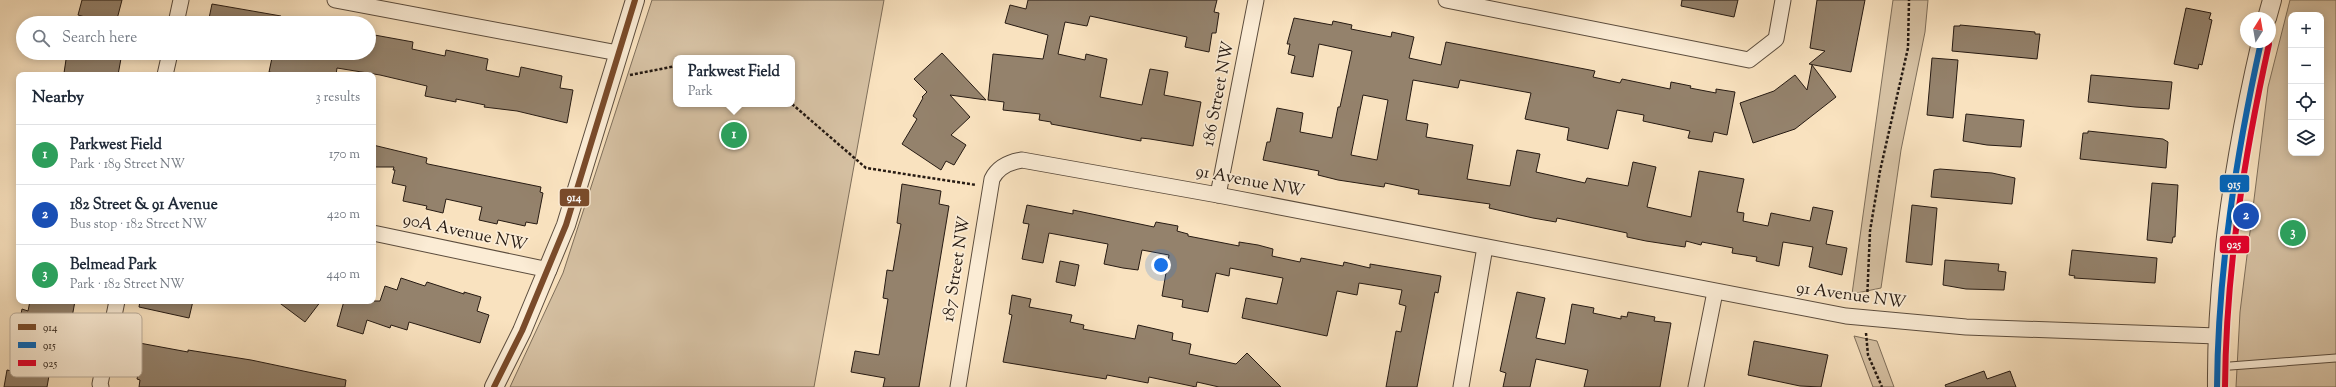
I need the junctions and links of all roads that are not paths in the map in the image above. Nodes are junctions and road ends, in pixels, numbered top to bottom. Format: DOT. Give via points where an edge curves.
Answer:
graph roads {
  1 [pos="181,0"];
  2 [pos="335,0"];
  3 [pos="635,0"];
  4 [pos="1256,0"];
  5 [pos="1446,0"];
  6 [pos="1783,0"];
  7 [pos="2272,0"];
  8 [pos="2268,12"];
  9 [pos="178,16"];
  10 [pos="2260,48"];
  11 [pos="618,53"];
  12 [pos="168,60"];
  13 [pos="166,72"];
  14 [pos="1007,164"];
  15 [pos="1218,196"];
  16 [pos="376,234"];
  17 [pos="1485,247"];
  18 [pos="549,270"];
  19 [pos="1715,292"];
  20 [pos="2217,336"];
  21 [pos="2336,358"];
  22 [pos="2217,367"];
  23 [pos="101,377"];
  24 [pos="101,387"];
  25 [pos="494,387"];
  26 [pos="958,387"];
  27 [pos="1461,387"];
  28 [pos="1696,387"];
  29 [pos="2217,387"];
  1 -- 9 [label="street"];
  2 -- 11 [label="street"];
  3 -- 11 [label="street"];
  4 -- 15 [label="street, 186 Street NW"];
  5 -- 6 [label="street" via="1749,60 1776,39"];
  7 -- 8 [label="street"];
  10 -- 20 [label="street" via="2248,99 2233,191"];
  11 -- 18 [label="street" via="566,225"];
  12 -- 13 [label="street"];
  14 -- 15 [label="street, 91 Avenue NW" via="1031,160"];
  14 -- 26 [label="street, 187 Street NW" via="995,173 990,187"];
  15 -- 17 [label="street, 91 Avenue NW"];
  16 -- 18 [label="street, 90A Avenue NW"];
  17 -- 19 [label="street, 91 Avenue NW"];
  17 -- 27 [label="street"];
  18 -- 25 [label="street"];
  19 -- 20 [label="street, 91 Avenue NW" via="1846,316 1902,323 1966,328"];
  19 -- 28 [label="street"];
  20 -- 22 [label="street"];
  21 -- 22 [label="lane"];
  22 -- 29 [label="street"];
  23 -- 24 [label="street"];
}
